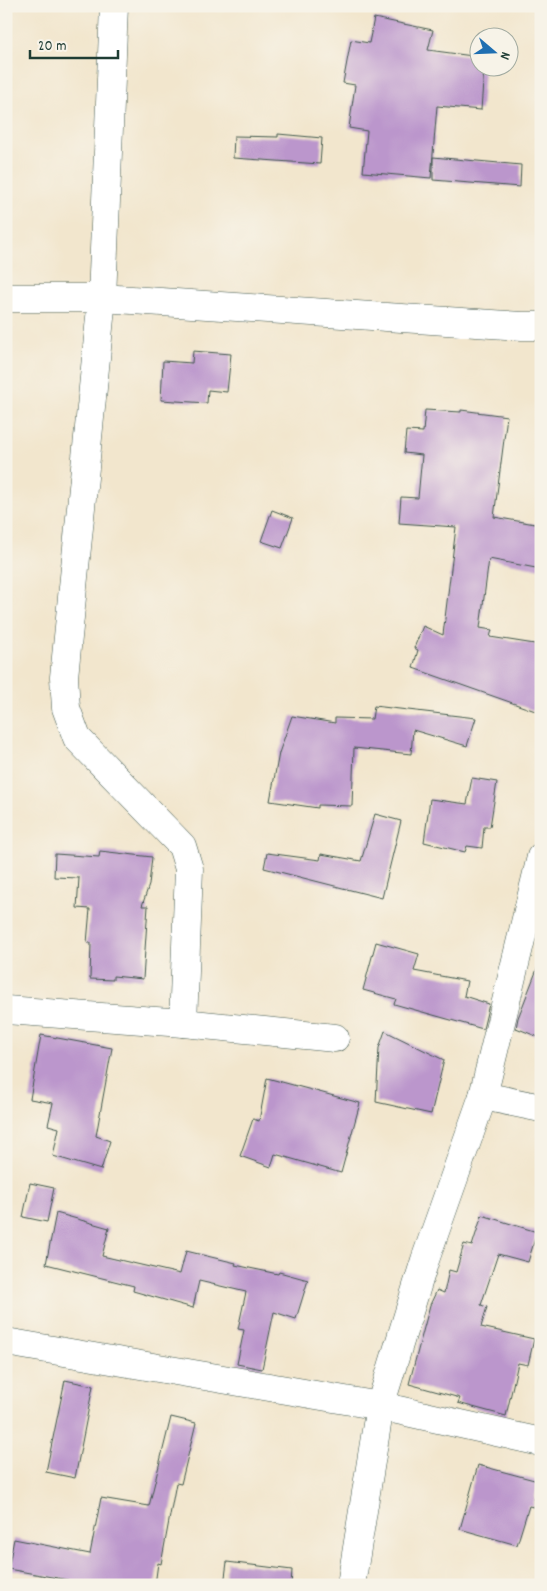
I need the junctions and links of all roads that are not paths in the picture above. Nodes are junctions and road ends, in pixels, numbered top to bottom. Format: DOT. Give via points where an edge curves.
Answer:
graph roads {
  1 [pos="114,6"];
  2 [pos="6,298"];
  3 [pos="102,298"];
  4 [pos="541,326"];
  5 [pos="541,857"];
  6 [pos="6,1010"];
  7 [pos="183,1022"];
  8 [pos="335,1038"];
  9 [pos="483,1096"];
  10 [pos="541,1108"];
  11 [pos="6,1342"];
  12 [pos="380,1406"];
  13 [pos="541,1442"];
  14 [pos="351,1585"];
  1 -- 3 [label="street"];
  2 -- 3 [label="street"];
  3 -- 4 [label="street"];
  3 -- 7 [label="street" via="64,677 66,708 77,738 182,846 188,869"];
  5 -- 9 [label="street"];
  6 -- 7 [label="street"];
  7 -- 8 [label="street"];
  9 -- 10 [label="street"];
  9 -- 12 [label="street" via="425,1260"];
  11 -- 12 [label="street"];
  12 -- 13 [label="street"];
  12 -- 14 [label="street"];
}
